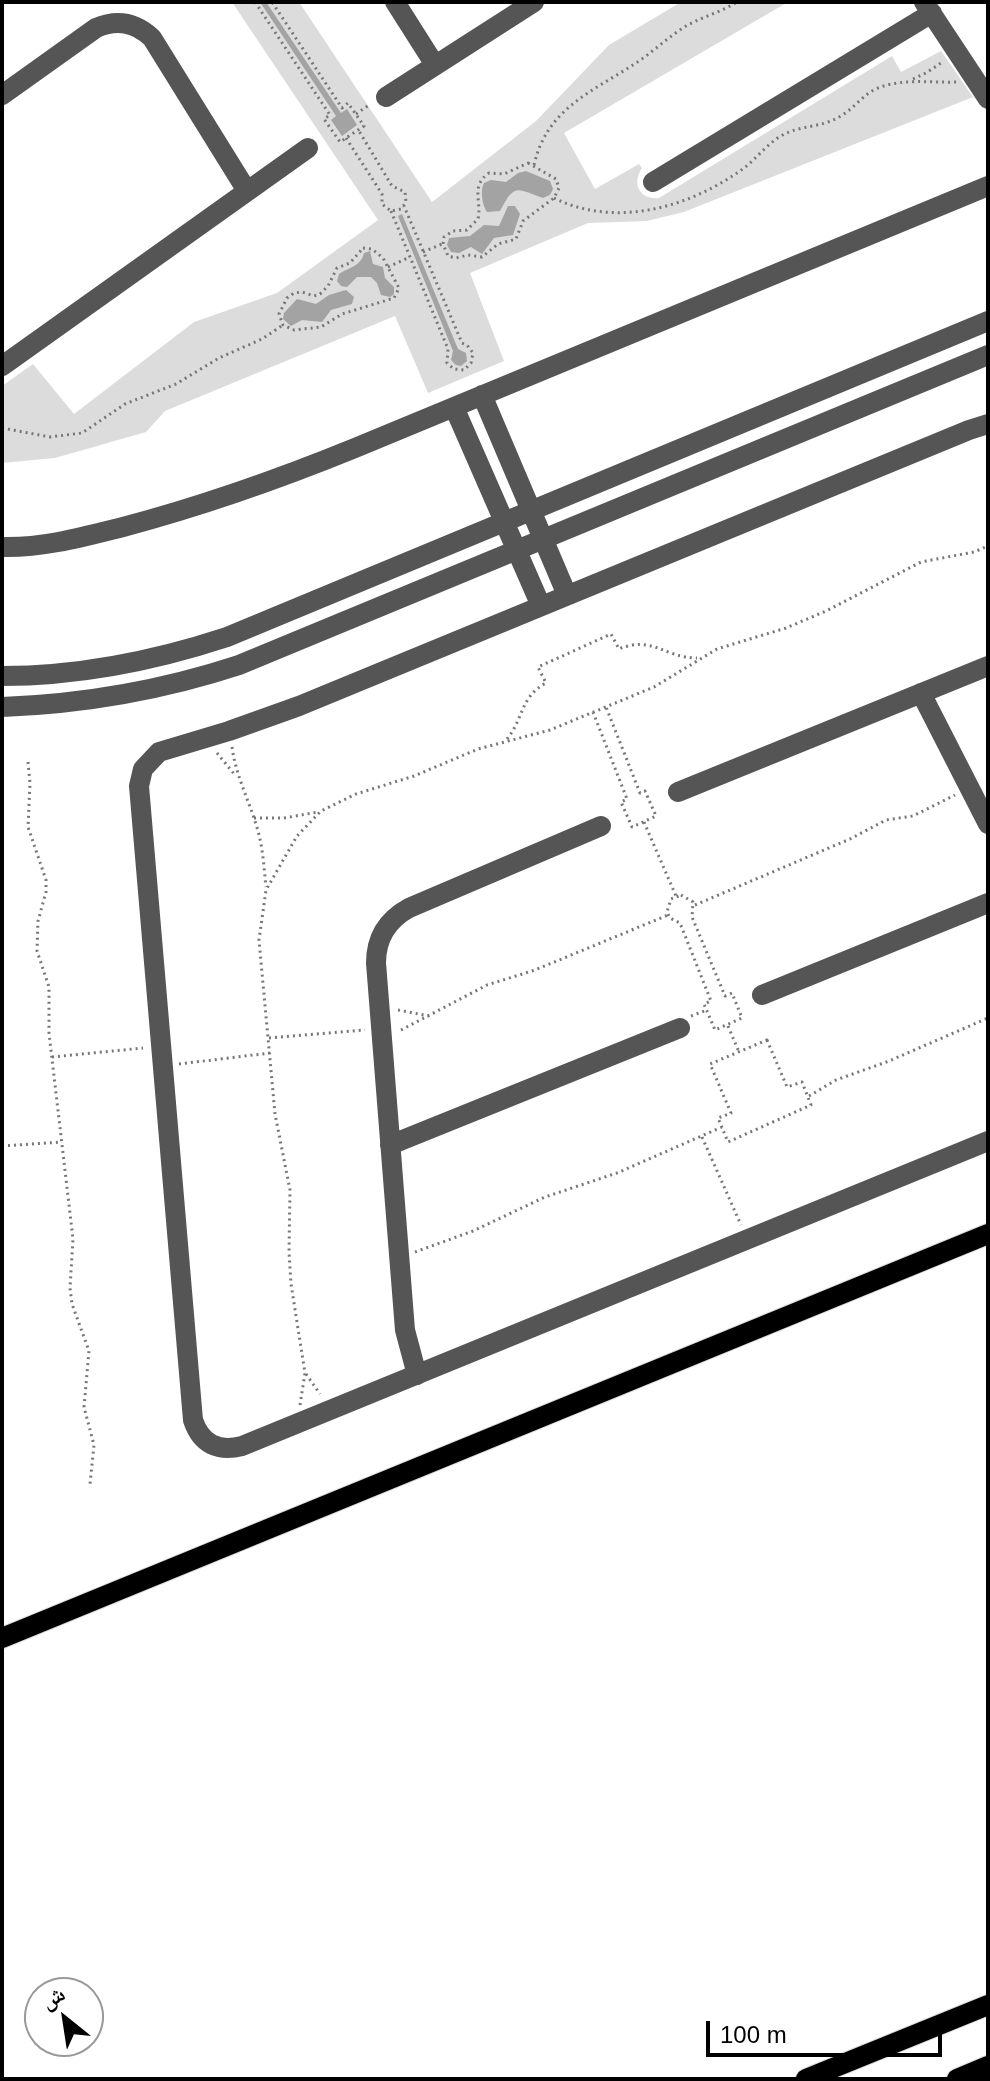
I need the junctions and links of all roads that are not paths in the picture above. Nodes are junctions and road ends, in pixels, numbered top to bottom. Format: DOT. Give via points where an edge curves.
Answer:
graph roads {
  1 [pos="395,2"];
  2 [pos="534,2"];
  3 [pos="928,8"];
  4 [pos="435,65"];
  5 [pos="2,95"];
  6 [pos="386,97"];
  7 [pos="988,99"];
  8 [pos="308,148"];
  9 [pos="653,182"];
  10 [pos="988,186"];
  11 [pos="247,191"];
  12 [pos="988,321"];
  13 [pos="988,355"];
  14 [pos="2,366"];
  15 [pos="482,395"];
  16 [pos="454,407"];
  17 [pos="988,424"];
  18 [pos="532,511"];
  19 [pos="505,523"];
  20 [pos="543,539"];
  21 [pos="2,547"];
  22 [pos="517,550"];
  23 [pos="567,595"];
  24 [pos="541,606"];
  25 [pos="988,666"];
  26 [pos="2,676"];
  27 [pos="921,693"];
  28 [pos="2,707"];
  29 [pos="678,792"];
  30 [pos="988,824"];
  31 [pos="601,826"];
  32 [pos="988,903"];
  33 [pos="762,995"];
  34 [pos="680,1028"];
  35 [pos="988,1141"];
  36 [pos="390,1145"];
  37 [pos="988,1234"];
  38 [pos="417,1375"];
  39 [pos="2,1638"];
  40 [pos="988,2005"];
  41 [pos="988,2066"];
  42 [pos="806,2079"];
  43 [pos="957,2079"];
  1 -- 4 [label="street"];
  2 -- 4 [label="street"];
  3 -- 7 [label="street"];
  3 -- 9 [label="street"];
  4 -- 6 [label="street"];
  5 -- 11 [label="street" via="96,28 132,24 152,38"];
  8 -- 11 [label="street"];
  10 -- 15 [label="street"];
  11 -- 14 [label="street"];
  12 -- 18 [label="street"];
  13 -- 20 [label="street"];
  15 -- 16 [label="street"];
  15 -- 18 [label="street"];
  16 -- 19 [label="street"];
  16 -- 21 [label="street" via="205,503 36,547"];
  17 -- 23 [label="street"];
  18 -- 19 [label="street"];
  18 -- 20 [label="street"];
  19 -- 22 [label="street"];
  19 -- 26 [label="street" via="191,649 118,665"];
  20 -- 22 [label="street"];
  20 -- 23 [label="street"];
  22 -- 24 [label="street"];
  22 -- 28 [label="street" via="204,676 115,695"];
  23 -- 24 [label="street"];
  24 -- 38 [label="street" via="299,706 159,752 140,778 195,1428 213,1446 232,1449"];
  25 -- 27 [label="street"];
  27 -- 29 [label="street"];
  27 -- 30 [label="street"];
  31 -- 36 [label="street" via="400,913 386,927 376,963"];
  32 -- 33 [label="street"];
  34 -- 36 [label="street"];
  35 -- 38 [label="street"];
  36 -- 38 [label="street" via="405,1330"];
  37 -- 39 [label="main road"];
  40 -- 42 [label="main road"];
  41 -- 43 [label="main road"];
}
